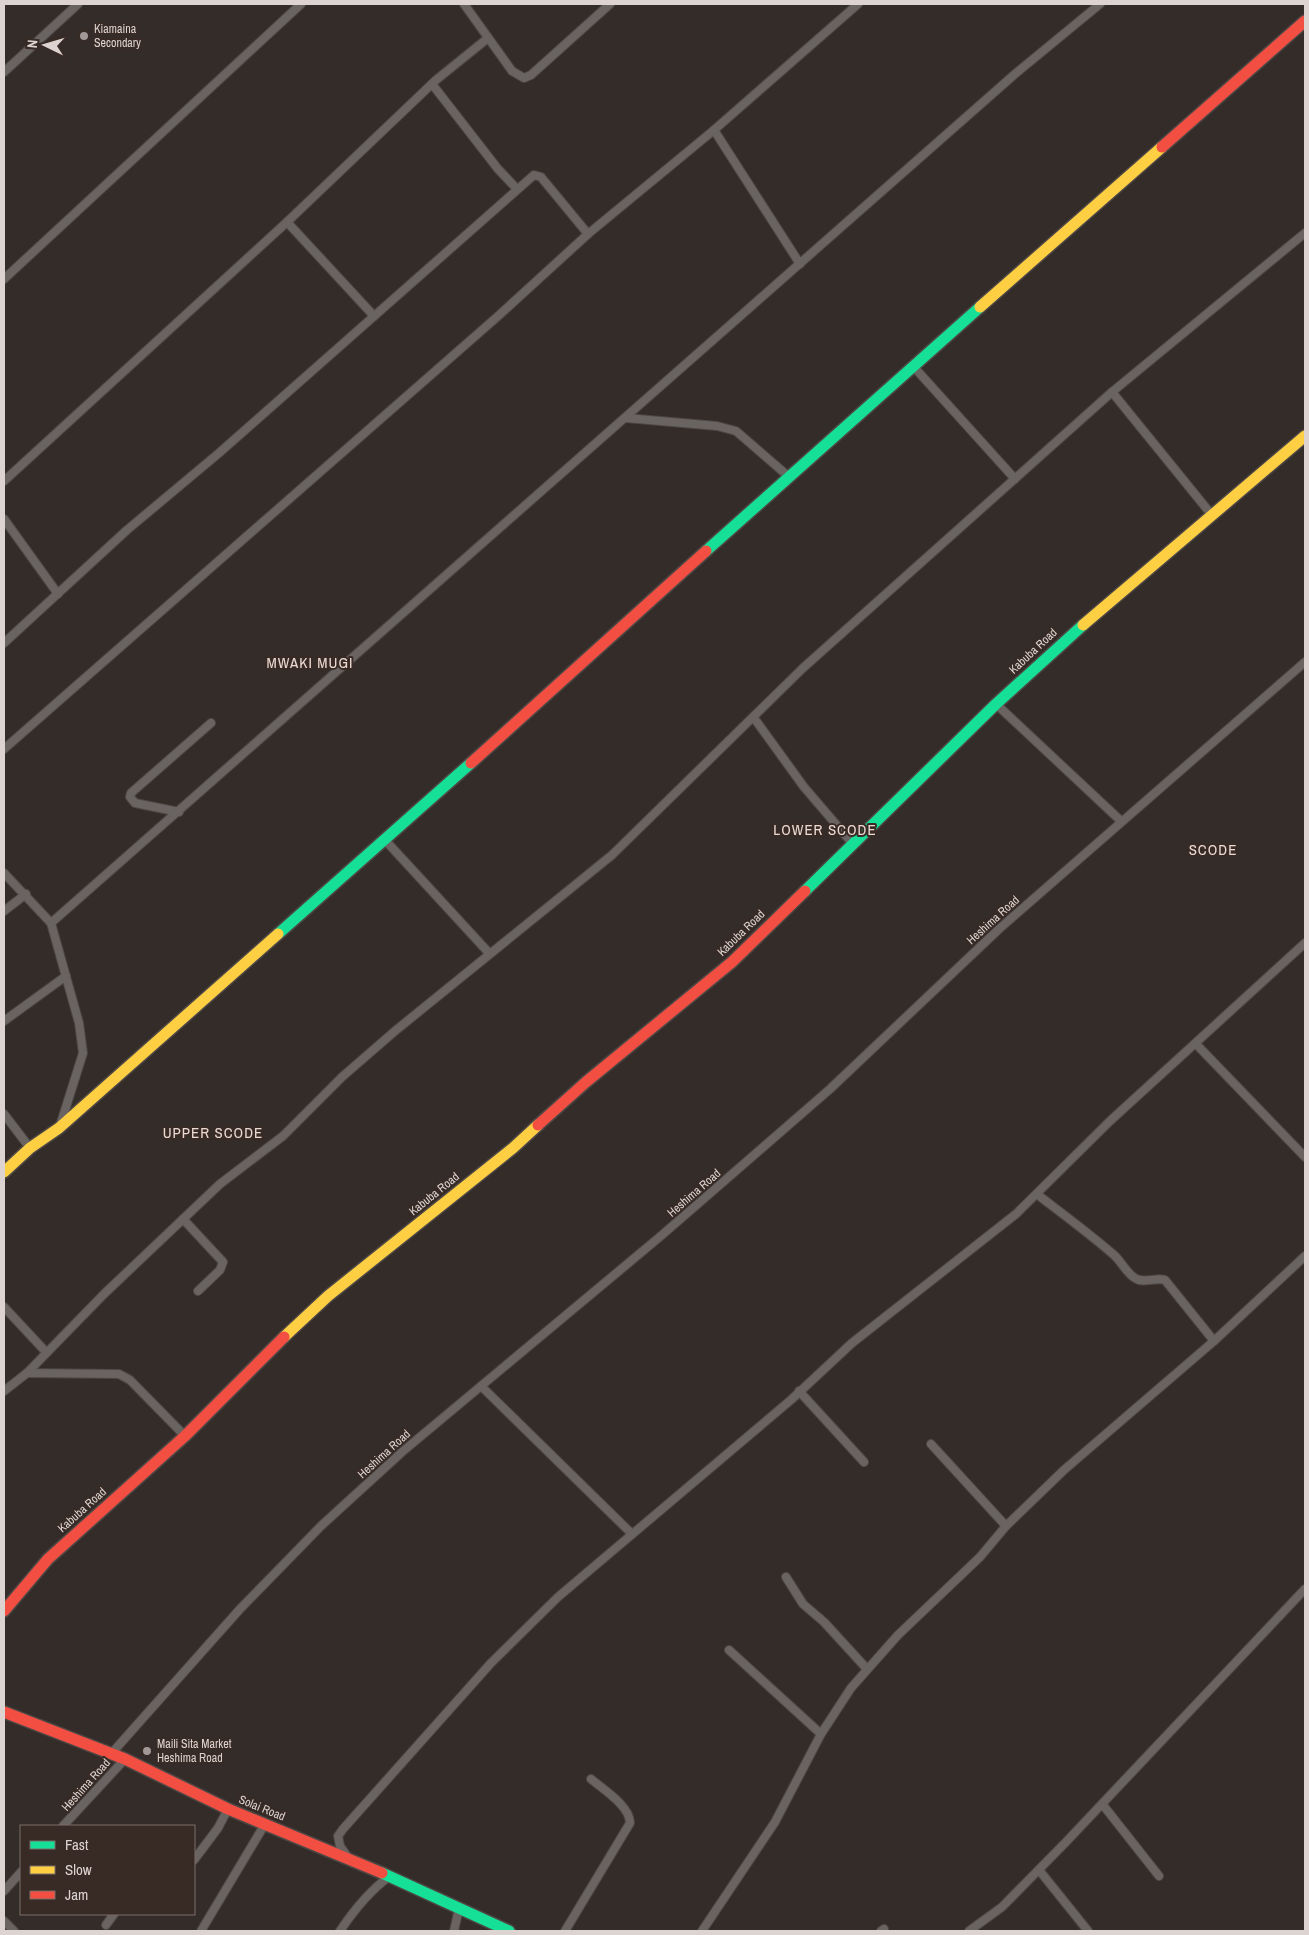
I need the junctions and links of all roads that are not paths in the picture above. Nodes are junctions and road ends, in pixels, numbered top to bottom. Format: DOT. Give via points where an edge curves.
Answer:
graph roads {
  1 [pos="78,4"];
  2 [pos="301,4"];
  3 [pos="464,4"];
  4 [pos="610,4"];
  5 [pos="858,4"];
  6 [pos="1100,4"];
  7 [pos="1305,21"];
  8 [pos="488,38"];
  9 [pos="4,72"];
  10 [pos="432,84"];
  11 [pos="714,130"];
  12 [pos="517,189"];
  13 [pos="287,222"];
  14 [pos="1305,232"];
  15 [pos="588,234"];
  16 [pos="800,264"];
  17 [pos="4,279"];
  18 [pos="374,316"];
  19 [pos="913,366"];
  20 [pos="1112,392"];
  21 [pos="626,418"];
  22 [pos="1305,436"];
  23 [pos="788,476"];
  24 [pos="1015,479"];
  25 [pos="4,481"];
  26 [pos="1211,514"];
  27 [pos="4,519"];
  28 [pos="58,594"];
  29 [pos="4,643"];
  30 [pos="1305,662"];
  31 [pos="996,704"];
  32 [pos="754,718"];
  33 [pos="211,723"];
  34 [pos="4,749"];
  35 [pos="179,812"];
  36 [pos="1121,820"];
  37 [pos="385,840"];
  38 [pos="852,843"];
  39 [pos="4,873"];
  40 [pos="26,894"];
  41 [pos="4,911"];
  42 [pos="51,923"];
  43 [pos="1305,943"];
  44 [pos="489,953"];
  45 [pos="66,976"];
  46 [pos="4,1021"];
  47 [pos="1196,1044"];
  48 [pos="4,1114"];
  49 [pos="59,1128"];
  50 [pos="30,1148"];
  51 [pos="1305,1157"];
  52 [pos="4,1172"];
  53 [pos="1038,1195"];
  54 [pos="183,1220"];
  55 [pos="1305,1256"];
  56 [pos="198,1291"];
  57 [pos="4,1307"];
  58 [pos="1214,1341"];
  59 [pos="46,1352"];
  60 [pos="27,1374"];
  61 [pos="481,1386"];
  62 [pos="4,1390"];
  63 [pos="799,1391"];
  64 [pos="185,1436"];
  65 [pos="931,1444"];
  66 [pos="864,1462"];
  67 [pos="1006,1526"];
  68 [pos="631,1533"];
  69 [pos="786,1577"];
  70 [pos="1305,1589"];
  71 [pos="4,1611"];
  72 [pos="729,1650"];
  73 [pos="867,1669"];
  74 [pos="4,1712"];
  75 [pos="821,1734"];
  76 [pos="111,1754"];
  77 [pos="125,1759"];
  78 [pos="591,1779"];
  79 [pos="1103,1805"];
  80 [pos="228,1809"];
  81 [pos="265,1824"];
  82 [pos="64,1825"];
  83 [pos="349,1858"];
  84 [pos="195,1859"];
  85 [pos="1039,1870"];
  86 [pos="20,1873"];
  87 [pos="390,1876"];
  88 [pos="1160,1876"];
  89 [pos="4,1891"];
  90 [pos="459,1908"];
  91 [pos="113,1915"];
  92 [pos="4,1921"];
  93 [pos="106,1925"];
  94 [pos="14,1931"];
  95 [pos="201,1931"];
  96 [pos="340,1931"];
  97 [pos="454,1931"];
  98 [pos="509,1931"];
  99 [pos="565,1931"];
  100 [pos="702,1931"];
  101 [pos="970,1931"];
  102 [pos="1088,1931"];
  1 -- 9 [label="street"];
  2 -- 17 [label="street"];
  3 -- 8 [label="street"];
  4 -- 8 [label="street" via="524,78 512,71"];
  5 -- 11 [label="street"];
  6 -- 16 [label="street" via="1015,74"];
  7 -- 19 [label="main road"];
  8 -- 10 [label="street"];
  10 -- 12 [label="street"];
  10 -- 13 [label="street"];
  11 -- 15 [label="street"];
  11 -- 16 [label="street"];
  12 -- 15 [label="street" via="534,175 541,177"];
  12 -- 18 [label="street"];
  13 -- 18 [label="street"];
  13 -- 25 [label="street"];
  14 -- 20 [label="street"];
  15 -- 34 [label="street"];
  16 -- 21 [label="street"];
  18 -- 28 [label="street"];
  19 -- 23 [label="main road"];
  19 -- 24 [label="street"];
  20 -- 24 [label="street"];
  20 -- 26 [label="street"];
  21 -- 23 [label="street" via="717,426 736,431"];
  21 -- 35 [label="street"];
  22 -- 26 [label="main road, Kabuba Road" via="1268,470"];
  23 -- 37 [label="main road"];
  24 -- 32 [label="street" via="803,668"];
  26 -- 31 [label="main road, Kabuba Road" via="1070,635"];
  27 -- 28 [label="street"];
  28 -- 29 [label="street"];
  30 -- 36 [label="street, Heshima Road"];
  31 -- 36 [label="street"];
  31 -- 38 [label="main road, Kabuba Road"];
  32 -- 38 [label="street" via="804,787"];
  32 -- 44 [label="street" via="612,855"];
  33 -- 35 [label="street" via="131,793 135,803"];
  35 -- 42 [label="street"];
  36 -- 61 [label="street, Heshima Road" via="999,929 830,1090"];
  37 -- 44 [label="street"];
  37 -- 49 [label="main road"];
  38 -- 64 [label="main road, Kabuba Road" via="732,962 586,1082 513,1148 308,1314"];
  39 -- 40 [label="street"];
  40 -- 41 [label="street"];
  40 -- 42 [label="street"];
  42 -- 45 [label="street"];
  43 -- 47 [label="street"];
  44 -- 54 [label="street" via="394,1031 283,1136 220,1184"];
  45 -- 46 [label="street"];
  45 -- 49 [label="street" via="79,1023 83,1053"];
  47 -- 51 [label="street"];
  47 -- 53 [label="street" via="1110,1121"];
  48 -- 50 [label="street"];
  49 -- 50 [label="main road"];
  50 -- 52 [label="main road"];
  53 -- 58 [label="street" via="1119,1259 1133,1278 1165,1280"];
  53 -- 63 [label="street" via="986,1240 852,1343"];
  54 -- 56 [label="street" via="222,1262 217,1273"];
  54 -- 59 [label="street"];
  55 -- 58 [label="street"];
  57 -- 59 [label="street"];
  58 -- 67 [label="street" via="1064,1470"];
  59 -- 60 [label="street"];
  60 -- 62 [label="street"];
  60 -- 64 [label="street" via="119,1374 130,1380"];
  61 -- 68 [label="street"];
  61 -- 76 [label="street, Heshima Road" via="402,1452 280,1566"];
  63 -- 66 [label="street"];
  63 -- 68 [label="street"];
  64 -- 71 [label="main road, Kabuba Road" via="48,1559"];
  65 -- 67 [label="street"];
  67 -- 73 [label="street" via="980,1557"];
  68 -- 83 [label="street" via="558,1597 491,1663 343,1829 338,1836 340,1846"];
  69 -- 73 [label="street" via="803,1604"];
  70 -- 79 [label="street"];
  72 -- 75 [label="street"];
  73 -- 75 [label="street"];
  74 -- 76 [label="main road, Solai Road"];
  75 -- 100 [label="street" via="775,1822"];
  76 -- 77 [label="main road, Solai Road"];
  77 -- 80 [label="main road, Solai Road"];
  77 -- 82 [label="street, Heshima Road"];
  78 -- 99 [label="street" via="625,1810 630,1816 630,1823"];
  79 -- 85 [label="street"];
  79 -- 88 [label="street"];
  80 -- 81 [label="main road, Solai Road"];
  80 -- 84 [label="street"];
  81 -- 83 [label="main road, Solai Road"];
  81 -- 95 [label="street"];
  83 -- 87 [label="main road, Solai Road"];
  85 -- 101 [label="street" via="1002,1907"];
  85 -- 102 [label="street"];
  86 -- 89 [label="street"];
  87 -- 90 [label="main road, Solai Road"];
  87 -- 96 [label="street" via="354,1910"];
  90 -- 97 [label="street"];
  90 -- 98 [label="main road, Solai Road"];
  91 -- 93 [label="street"];
  92 -- 94 [label="street"];
}
